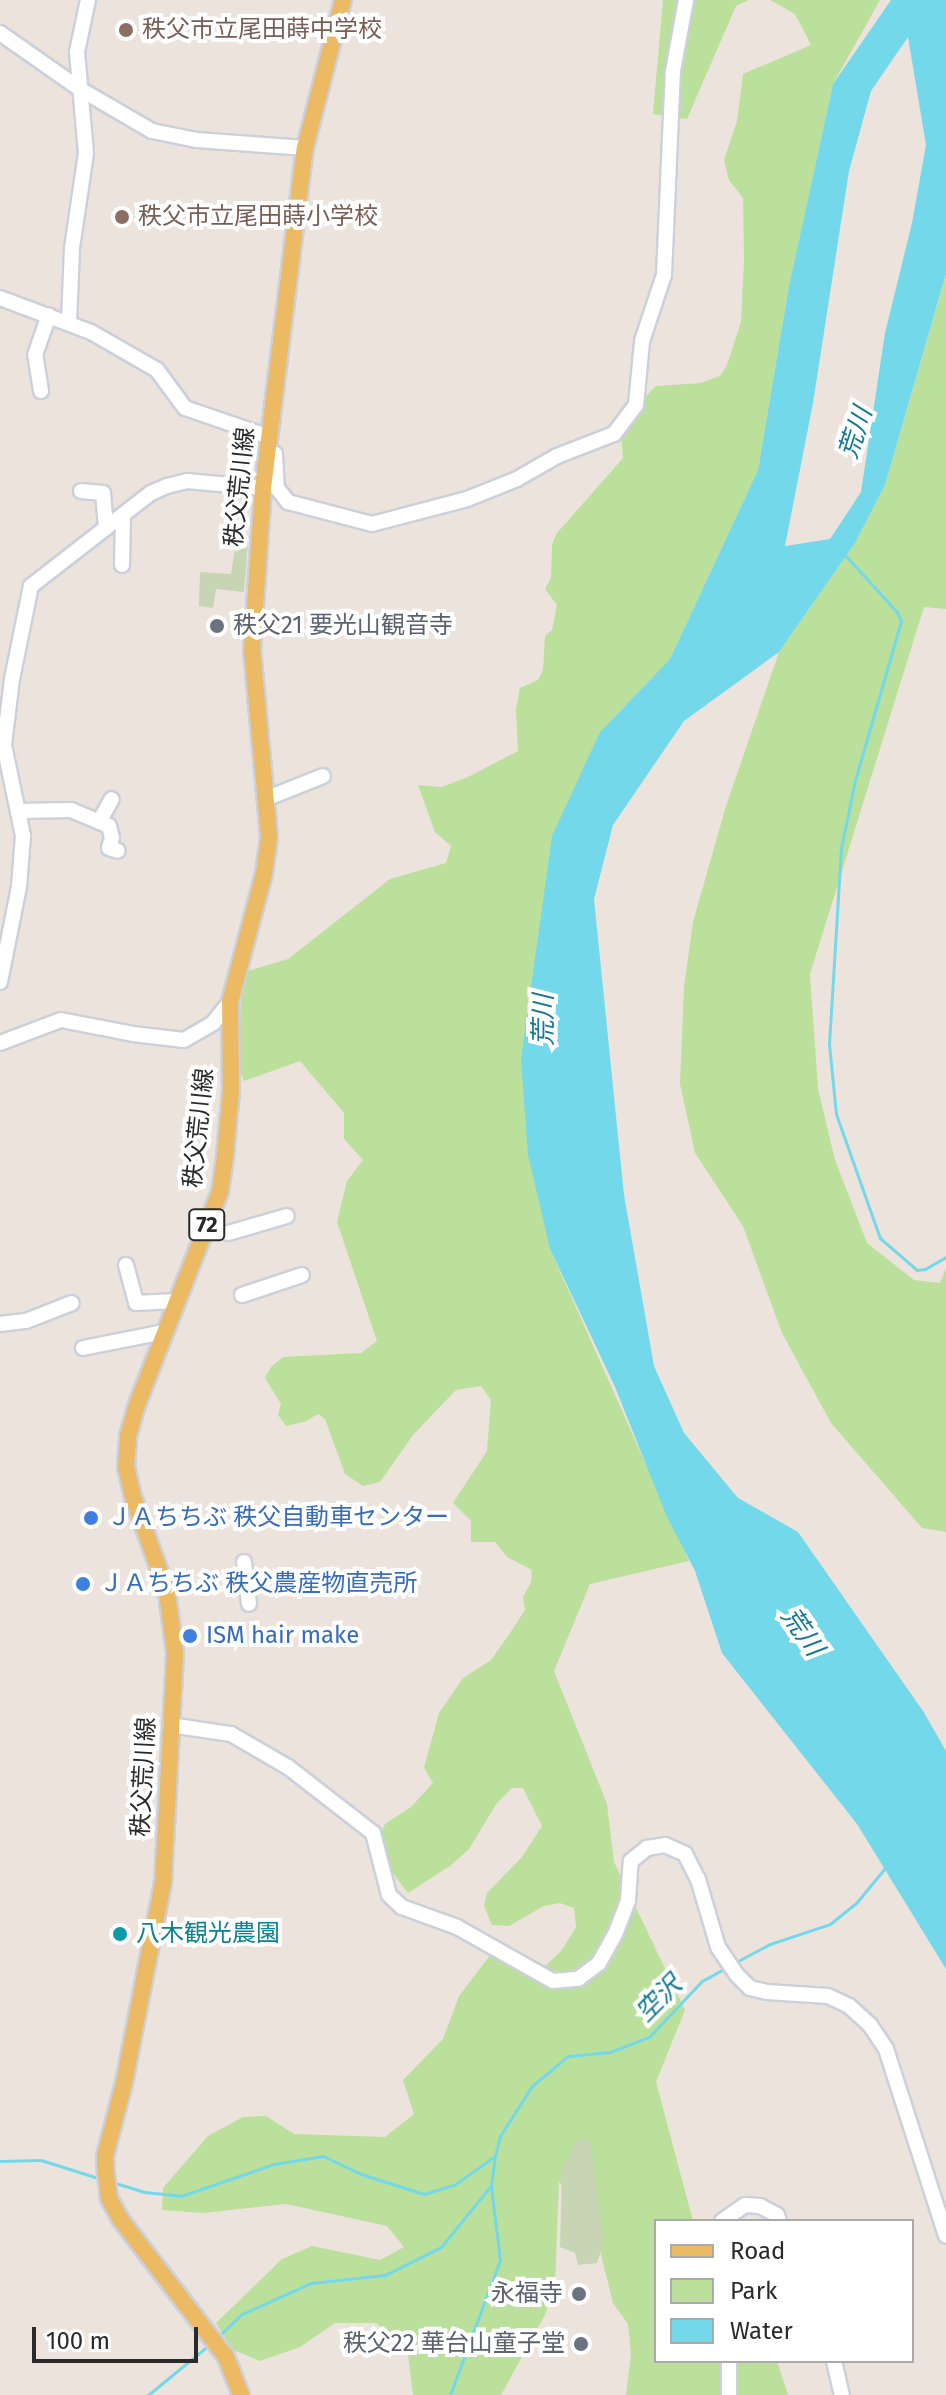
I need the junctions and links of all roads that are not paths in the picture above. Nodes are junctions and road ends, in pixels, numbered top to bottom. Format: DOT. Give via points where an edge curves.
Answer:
graph roads {
  1 [pos="88,0"];
  2 [pos="343,0"];
  3 [pos="686,0"];
  4 [pos="0,33"];
  5 [pos="80,89"];
  6 [pos="305,148"];
  7 [pos="0,298"];
  8 [pos="49,315"];
  9 [pos="69,323"];
  10 [pos="41,391"];
  11 [pos="268,445"];
  12 [pos="263,488"];
  13 [pos="81,491"];
  14 [pos="123,516"];
  15 [pos="106,528"];
  16 [pos="122,565"];
  17 [pos="323,776"];
  18 [pos="268,798"];
  19 [pos="112,799"];
  20 [pos="18,811"];
  21 [pos="99,822"];
  22 [pos="118,851"];
  23 [pos="0,982"];
  24 [pos="230,1002"];
  25 [pos="0,1043"];
  26 [pos="287,1216"];
  27 [pos="228,1233"];
  28 [pos="126,1265"];
  29 [pos="302,1275"];
  30 [pos="242,1295"];
  31 [pos="177,1301"];
  32 [pos="72,1303"];
  33 [pos="0,1324"];
  34 [pos="164,1332"];
  35 [pos="83,1348"];
  36 [pos="244,1562"];
  37 [pos="249,1604"];
  38 [pos="170,1725"];
  39 [pos="725,2219"];
  40 [pos="778,2219"];
  41 [pos="946,2236"];
  42 [pos="729,2363"];
  43 [pos="834,2363"];
  44 [pos="241,2395"];
  45 [pos="729,2395"];
  46 [pos="842,2395"];
  1 -- 5 [label="street" via="77,52"];
  2 -- 6 [label="main road, 秩父荒川線 / 72"];
  3 -- 11 [label="street" via="673,71 664,275 642,341 636,405 614,434 467,499 372,524 288,502 277,488 275,454"];
  4 -- 5 [label="street"];
  5 -- 6 [label="street" via="152,131"];
  5 -- 9 [label="street" via="86,153 72,248"];
  6 -- 11 [label="main road, 秩父荒川線 / 72"];
  7 -- 8 [label="street"];
  8 -- 9 [label="street"];
  8 -- 10 [label="street" via="35,355"];
  9 -- 11 [label="street" via="157,370 185,408"];
  11 -- 12 [label="main road, 秩父荒川線 / 72"];
  12 -- 14 [label="street" via="187,481 151,493"];
  12 -- 18 [label="main road, 秩父荒川線 / 72" via="252,650"];
  13 -- 15 [label="street" via="103,493"];
  14 -- 15 [label="street"];
  14 -- 16 [label="street"];
  15 -- 20 [label="street" via="39,578 28,595 4,745"];
  17 -- 18 [label="street"];
  18 -- 24 [label="main road, 秩父荒川線 / 72" via="264,873"];
  19 -- 21 [label="street"];
  20 -- 21 [label="street" via="71,810"];
  20 -- 23 [label="street" via="23,836 19,887"];
  21 -- 22 [label="street" via="109,826 109,848"];
  24 -- 25 [label="street" via="213,1023 184,1040 61,1020"];
  24 -- 31 [label="main road, 秩父荒川線 / 72" via="231,1091 220,1192"];
  26 -- 27 [label="street"];
  28 -- 31 [label="street" via="136,1303"];
  29 -- 30 [label="street"];
  31 -- 34 [label="main road, 秩父荒川線 / 72"];
  32 -- 33 [label="street" via="26,1321"];
  34 -- 35 [label="street"];
  34 -- 38 [label="main road, 秩父荒川線 / 72" via="128,1436 126,1467 167,1592 174,1632"];
  36 -- 37 [label="street"];
  38 -- 41 [label="street" via="231,1734 288,1767 373,1833 389,1895 402,1907 457,1927 553,1981 578,1979 599,1963 628,1900 631,1861 647,1848 665,1845 685,1854 718,1947 750,1988 828,1996 870,2025 891,2064"];
  38 -- 44 [label="main road, 秩父荒川線 / 72" via="163,1883 105,2156 106,2175 109,2198 121,2220 226,2357"];
  39 -- 40 [label="street" via="745,2205 760,2206"];
  42 -- 45 [label="street"];
  43 -- 46 [label="street"];
}
